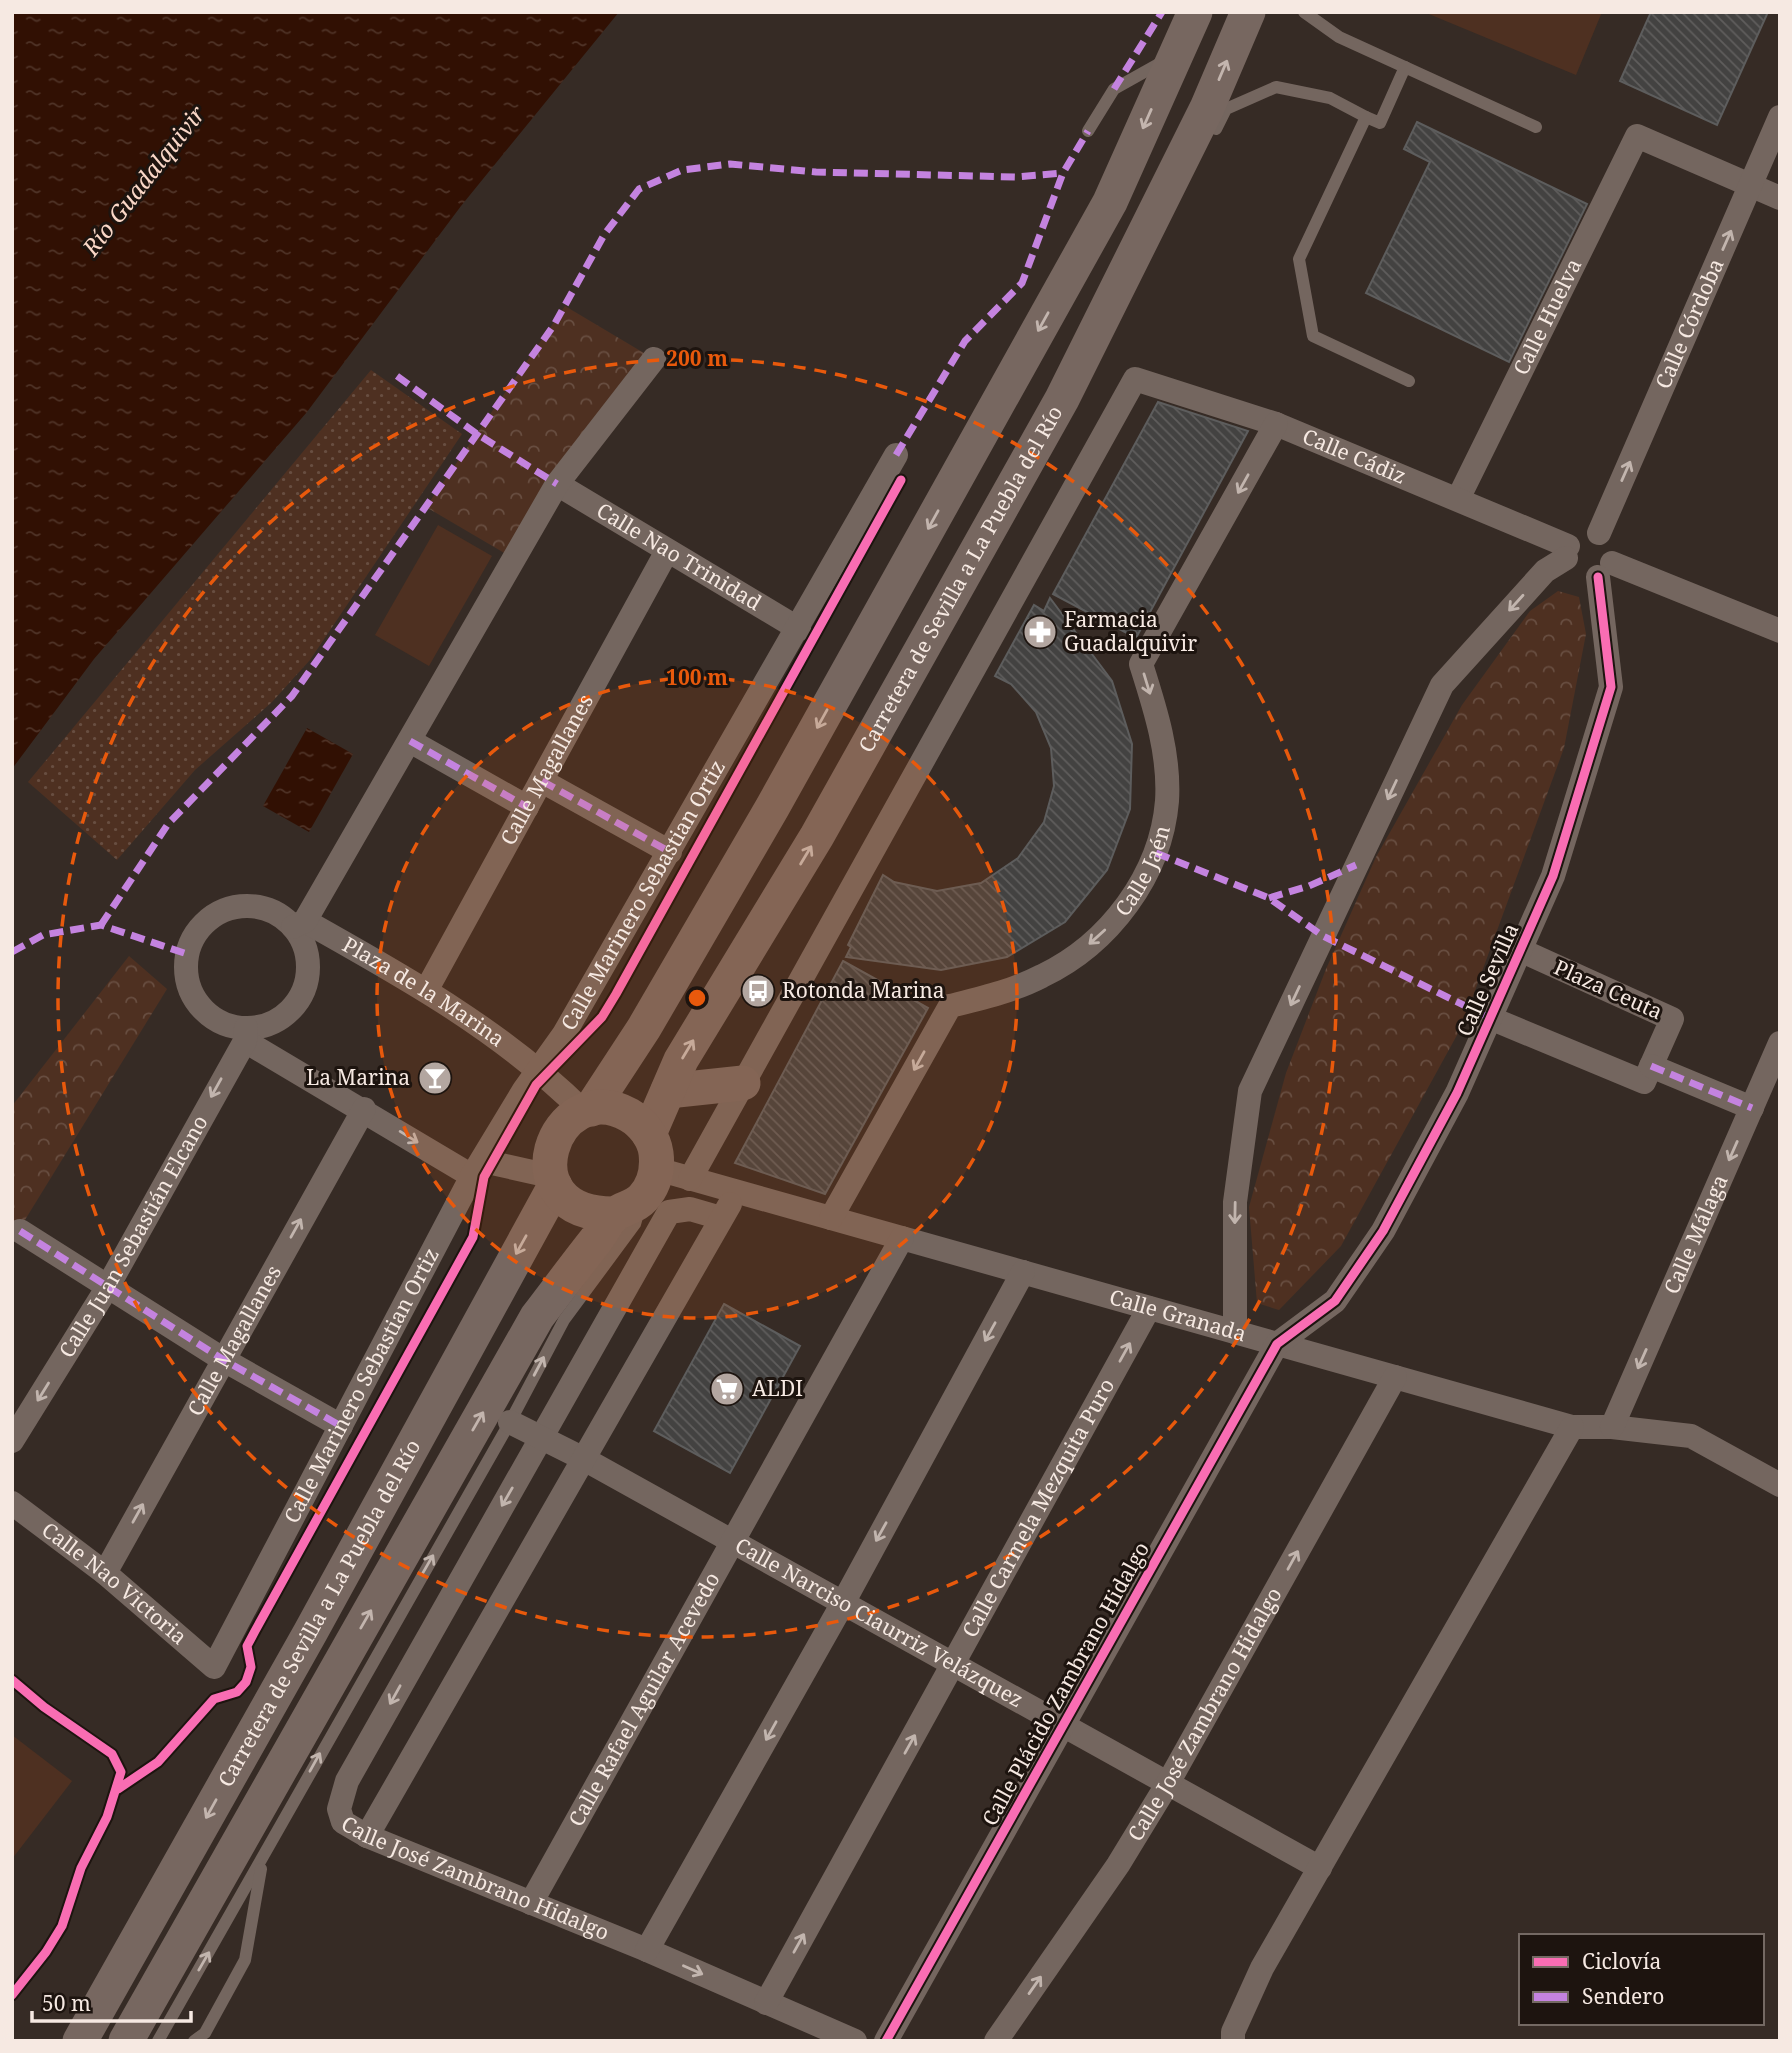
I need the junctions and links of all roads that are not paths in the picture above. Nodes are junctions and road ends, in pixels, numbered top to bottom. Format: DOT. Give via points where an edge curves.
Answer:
graph roads {
  1 [pos="1195,12"];
  2 [pos="1248,12"];
  3 [pos="1304,12"];
  4 [pos="1176,54"];
  5 [pos="1405,67"];
  6 [pos="1366,117"];
  7 [pos="1780,117"];
  8 [pos="1536,127"];
  9 [pos="1088,131"];
  10 [pos="1208,145"];
  11 [pos="1751,185"];
  12 [pos="1780,198"];
  13 [pos="1122,310"];
  14 [pos="654,359"];
  15 [pos="1409,381"];
  16 [pos="1062,399"];
  17 [pos="1276,424"];
  18 [pos="896,455"];
  19 [pos="557,484"];
  20 [pos="1458,499"];
  21 [pos="1599,533"];
  22 [pos="667,551"];
  23 [pos="1567,552"];
  24 [pos="1605,570"];
  25 [pos="799,629"];
  26 [pos="1780,631"];
  27 [pos="410,741"];
  28 [pos="541,780"];
  29 [pos="527,807"];
  30 [pos="670,852"];
  31 [pos="299,924"];
  32 [pos="1520,950"];
  33 [pos="427,989"];
  34 [pos="1490,1018"];
  35 [pos="245,1034"];
  36 [pos="1780,1043"];
  37 [pos="1651,1066"];
  38 [pos="540,1068"];
  39 [pos="743,1083"];
  40 [pos="668,1091"];
  41 [pos="1752,1108"];
  42 [pos="364,1109"];
  43 [pos="588,1110"];
  44 [pos="649,1133"];
  45 [pos="478,1168"];
  46 [pos="690,1179"];
  47 [pos="552,1181"];
  48 [pos="738,1192"];
  49 [pos="638,1194"];
  50 [pos="831,1218"];
  51 [pos="721,1219"];
  52 [pos="20,1231"];
  53 [pos="902,1238"];
  54 [pos="1023,1272"];
  55 [pos="107,1288"];
  56 [pos="1149,1308"];
  57 [pos="1235,1332"];
  58 [pos="1277,1344"];
  59 [pos="224,1360"];
  60 [pos="1395,1377"];
  61 [pos="510,1422"];
  62 [pos="341,1426"];
  63 [pos="1572,1427"];
  64 [pos="1612,1427"];
  65 [pos="541,1437"];
  66 [pos="12,1441"];
  67 [pos="584,1459"];
  68 [pos="1778,1478"];
  69 [pos="12,1503"];
  70 [pos="733,1542"];
  71 [pos="105,1573"];
  72 [pos="843,1603"];
  73 [pos="954,1664"];
  74 [pos="214,1667"];
  75 [pos="1063,1725"];
  76 [pos="1168,1783"];
  77 [pos="367,1836"];
  78 [pos="263,1856"];
  79 [pos="1320,1868"];
  80 [pos="531,1903"];
  81 [pos="647,1950"];
  82 [pos="766,2003"];
  83 [pos="80,2041"];
  84 [pos="126,2041"];
  85 [pos="158,2041"];
  86 [pos="194,2041"];
  87 [pos="855,2041"];
  88 [pos="886,2041"];
  89 [pos="996,2041"];
  90 [pos="1233,2041"];
  1 -- 4 [label="main road"];
  16 -- 2 [label="main road, Carretera de Sevilla a La Puebla del Río, one-way" via="1207,108"];
  3 -- 5 [label="lane" via="1339,37"];
  4 -- 9 [label="lane" via="1114,89"];
  4 -- 43 [label="main road, one-way" via="1110,202 772,808 644,1028"];
  5 -- 6 [label="lane" via="1380,124"];
  5 -- 8 [label="lane"];
  6 -- 10 [label="lane" via="1330,99 1276,87 1226,109"];
  6 -- 15 [label="lane" via="1299,259 1313,336"];
  7 -- 11 [label="street, Calle Córdoba"];
  11 -- 12 [label="street"];
  11 -- 20 [label="street, Calle Huelva" via="1637,136"];
  21 -- 11 [label="street, Calle Córdoba, one-way"];
  13 -- 16 [label="lane"];
  14 -- 19 [label="street"];
  40 -- 16 [label="main road, Carretera de Sevilla a La Puebla del Río, one-way" via="681,1060 817,836"];
  17 -- 20 [label="street, Calle Cádiz"];
  17 -- 39 [label="street, Calle Cádiz" via="1135,379"];
  17 -- 50 [label="street, Calle Jaén, one-way" via="1142,664 1163,746 1167,800 1156,853 1134,896 1097,938 1044,975 1004,992 950,1006"];
  18 -- 25 [label="street, Calle Marinero Sebastian Ortiz"];
  19 -- 22 [label="street, Calle Nao Trinidad"];
  19 -- 27 [label="street"];
  20 -- 23 [label="street, Calle Cádiz"];
  21 -- 23 [label="street" via="1575,536"];
  21 -- 24 [label="street" via="1613,551"];
  22 -- 25 [label="street, Calle Nao Trinidad"];
  22 -- 28 [label="street, Calle Magallanes"];
  23 -- 24 [label="street" via="1572,570 1584,578"];
  23 -- 57 [label="street, one-way" via="1441,685 1250,1091 1235,1202"];
  24 -- 26 [label="street"];
  24 -- 32 [label="street, Calle Sevilla" via="1611,687 1553,876"];
  25 -- 30 [label="street, Calle Marinero Sebastian Ortiz"];
  27 -- 29 [label="street"];
  27 -- 31 [label="street"];
  28 -- 29 [label="street, Calle Magallanes"];
  28 -- 30 [label="street"];
  29 -- 33 [label="street, Calle Magallanes"];
  30 -- 38 [label="street, Calle Marinero Sebastian Ortiz"];
  31 -- 33 [label="street, Plaza de la Marina"];
  31 -- 35 [label="street" via="308,964 306,984 283,1016"];
  31 -- 35 [label="street" via="260,908 241,906 206,921 194,936 187,954 190,989 212,1017"];
  32 -- 34 [label="street, Calle Sevilla"];
  32 -- 37 [label="street, Plaza Ceuta" via="1672,1019"];
  33 -- 38 [label="street, Plaza de la Marina"];
  34 -- 37 [label="street" via="1644,1082"];
  34 -- 58 [label="street, Calle Sevilla" via="1457,1093 1383,1231 1335,1301"];
  35 -- 42 [label="street"];
  35 -- 55 [label="street, Calle Juan Sebastián Elcano, one-way"];
  36 -- 41 [label="street, Calle Málaga"];
  37 -- 41 [label="street"];
  38 -- 43 [label="street, Plaza de la Marina"];
  38 -- 45 [label="street, Calle Marinero Sebastian Ortiz"];
  39 -- 40 [label="main road"];
  39 -- 46 [label="street"];
  40 -- 44 [label="main road, Carretera de Sevilla a La Puebla del Río"];
  41 -- 64 [label="street, Calle Málaga, one-way"];
  42 -- 45 [label="street, one-way"];
  59 -- 42 [label="street, Calle Magallanes, one-way"];
  43 -- 44 [label="main road" via="622,1111"];
  43 -- 47 [label="main road" via="562,1126 550,1151"];
  44 -- 49 [label="main road" via="656,1150"];
  45 -- 47 [label="street"];
  45 -- 62 [label="street, Calle Marinero Sebastian Ortiz"];
  46 -- 48 [label="street, Calle Granada"];
  46 -- 49 [label="street, Calle Granada"];
  47 -- 49 [label="main road" via="574,1208 592,1215"];
  47 -- 83 [label="main road, Carretera de Sevilla a La Puebla del Río, one-way" via="310,1633"];
  48 -- 50 [label="street, Calle Granada"];
  48 -- 51 [label="street"];
  61 -- 49 [label="lane, one-way" via="564,1320 635,1224"];
  84 -- 49 [label="main road, one-way" via="537,1317"];
  50 -- 53 [label="street, Calle Granada"];
  51 -- 65 [label="street" via="690,1209 669,1212"];
  51 -- 67 [label="street"];
  52 -- 55 [label="street"];
  53 -- 54 [label="street, Calle Granada"];
  53 -- 70 [label="street, Calle Rafael Aguilar Acevedo"];
  54 -- 56 [label="street, Calle Granada"];
  54 -- 72 [label="street, one-way"];
  55 -- 59 [label="street"];
  55 -- 66 [label="street, Calle Juan Sebastián Elcano, one-way"];
  56 -- 57 [label="street, Calle Granada"];
  73 -- 56 [label="street, Calle Carmela Mezquita Puro, one-way"];
  57 -- 58 [label="street, Calle Granada"];
  58 -- 60 [label="street, Calle Granada"];
  58 -- 75 [label="street, Calle Plácido Zambrano Hidalgo"];
  59 -- 62 [label="street"];
  71 -- 59 [label="street, Calle Magallanes, one-way"];
  60 -- 63 [label="street, Calle Granada"];
  76 -- 60 [label="street, Calle José Zambrano Hidalgo, one-way"];
  61 -- 65 [label="street, Calle Narciso Ciaurriz Velázquez"];
  78 -- 61 [label="lane, one-way"];
  62 -- 74 [label="street, Calle Marinero Sebastian Ortiz"];
  63 -- 64 [label="street, Calle Granada"];
  63 -- 79 [label="street"];
  64 -- 68 [label="street, Calle Granada" via="1691,1436"];
  65 -- 67 [label="street, Calle Narciso Ciaurriz Velázquez"];
  65 -- 77 [label="street, Calle José Zambrano Hidalgo, one-way" via="347,1781 340,1809 343,1822"];
  67 -- 70 [label="street, Calle Narciso Ciaurriz Velázquez"];
  67 -- 77 [label="street"];
  69 -- 71 [label="street, Calle Nao Victoria"];
  70 -- 72 [label="street, Calle Narciso Ciaurriz Velázquez"];
  70 -- 80 [label="street, Calle Rafael Aguilar Acevedo"];
  71 -- 74 [label="street, Calle Nao Victoria"];
  72 -- 73 [label="street, Calle Narciso Ciaurriz Velázquez"];
  72 -- 81 [label="street, one-way"];
  73 -- 75 [label="street, Calle Narciso Ciaurriz Velázquez"];
  82 -- 73 [label="street, Calle Carmela Mezquita Puro, one-way"];
  75 -- 76 [label="street, Calle Narciso Ciaurriz Velázquez"];
  75 -- 88 [label="street, Calle Plácido Zambrano Hidalgo"];
  76 -- 79 [label="street, Calle Narciso Ciaurriz Velázquez"];
  89 -- 76 [label="street, Calle José Zambrano Hidalgo, one-way" via="1118,1865"];
  77 -- 80 [label="street, Calle José Zambrano Hidalgo"];
  85 -- 78 [label="lane, one-way"];
  78 -- 86 [label="lane" via="245,1959 205,2033"];
  79 -- 90 [label="street" via="1262,1968"];
  80 -- 81 [label="street, Calle José Zambrano Hidalgo"];
  81 -- 82 [label="street, Calle José Zambrano Hidalgo, one-way"];
  82 -- 87 [label="street, Calle José Zambrano Hidalgo"];
}
